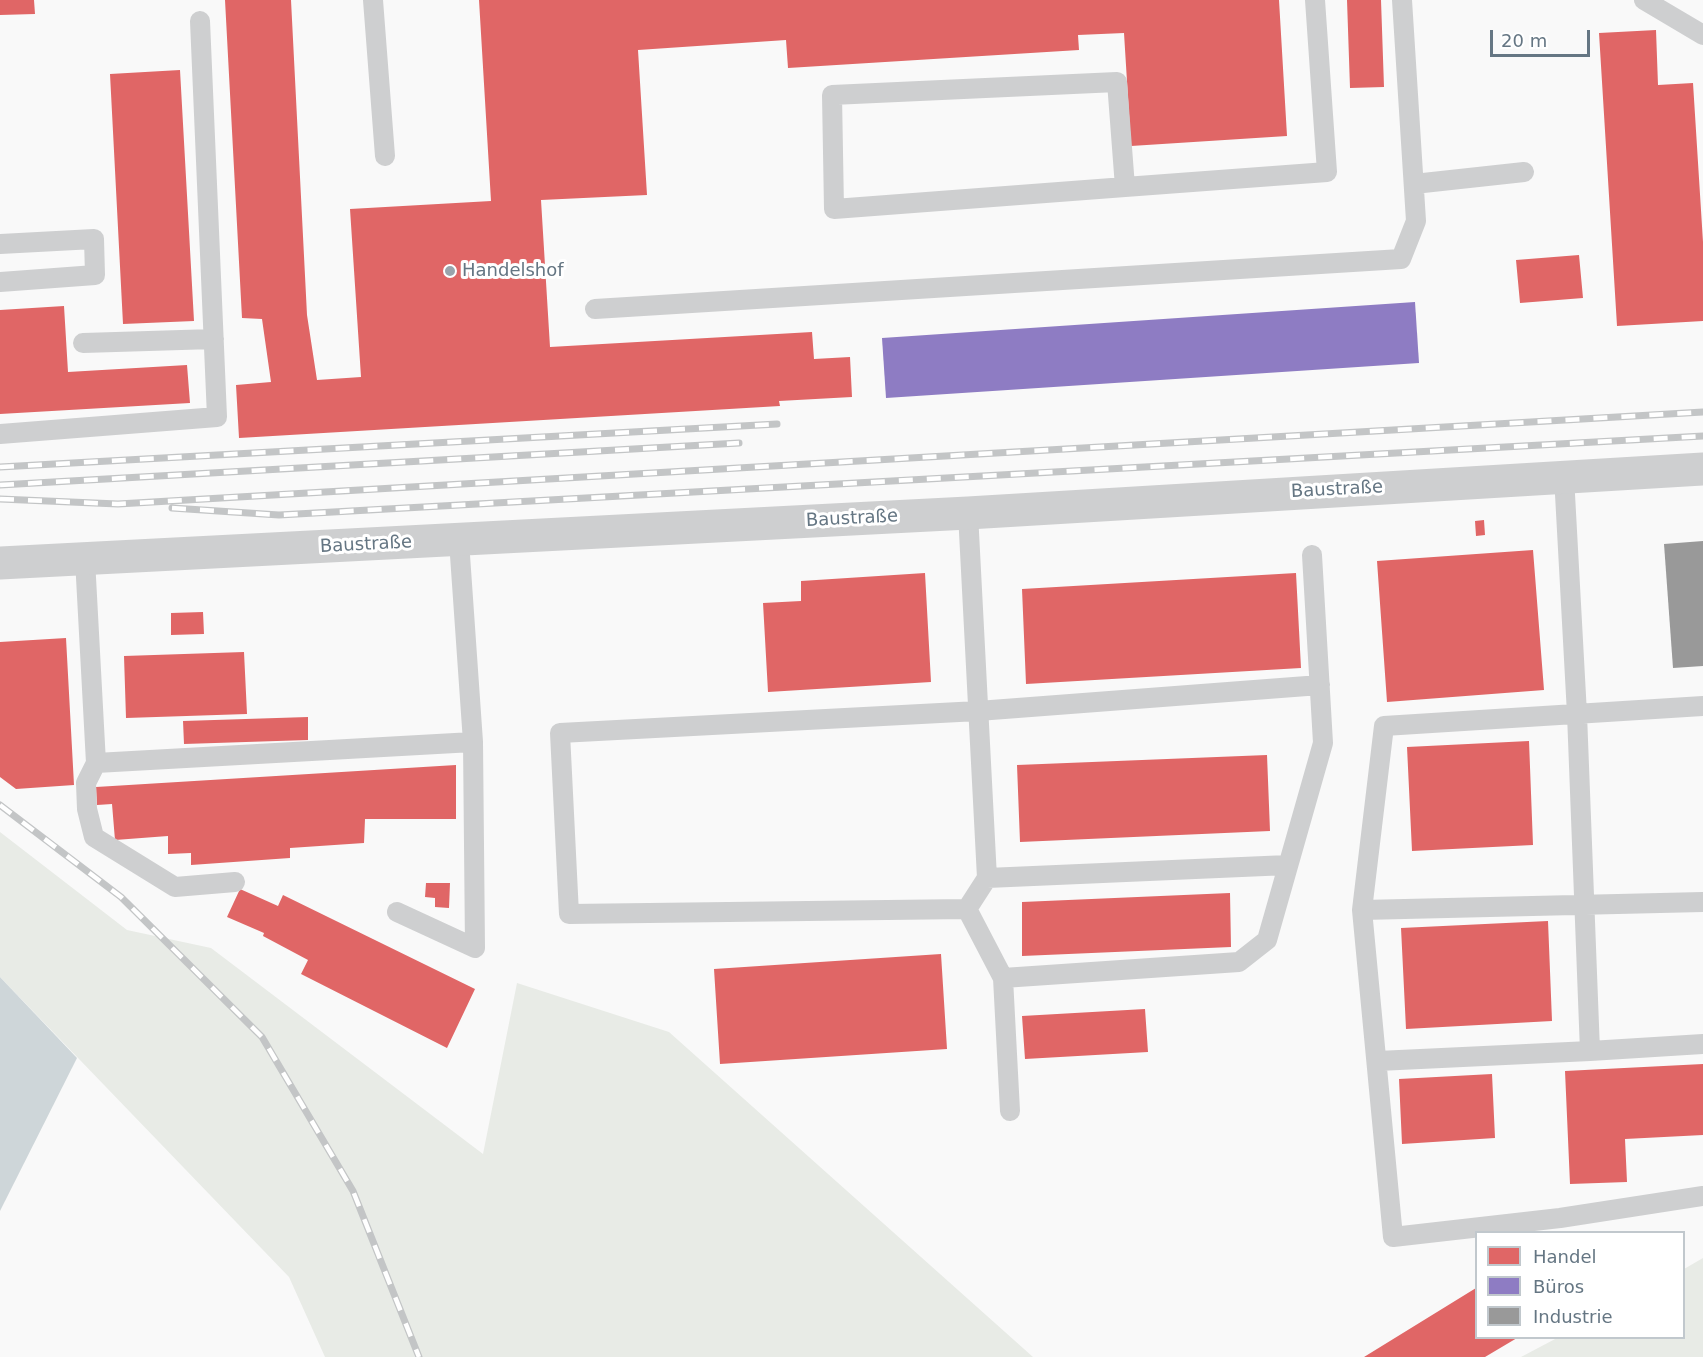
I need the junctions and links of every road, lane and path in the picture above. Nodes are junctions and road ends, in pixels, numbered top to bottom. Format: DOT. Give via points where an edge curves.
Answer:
graph roads {
  1 [pos="373,0"];
  2 [pos="1315,0"];
  3 [pos="1402,0"];
  4 [pos="1644,0"];
  5 [pos="200,21"];
  6 [pos="1703,35"];
  7 [pos="385,156"];
  8 [pos="1524,172"];
  9 [pos="1414,184"];
  10 [pos="1125,187"];
  11 [pos="0,244"];
  12 [pos="0,282"];
  13 [pos="595,309"];
  14 [pos="214,339"];
  15 [pos="83,344"];
  16 [pos="0,434"];
  17 [pos="1703,469"];
  18 [pos="1564,476"];
  19 [pos="968,513"];
  20 [pos="459,541"];
  21 [pos="1312,555"];
  22 [pos="85,559"];
  23 [pos="0,562"];
  24 [pos="1320,685"];
  25 [pos="1703,706"];
  26 [pos="978,711"];
  27 [pos="1577,714"];
  28 [pos="473,742"];
  29 [pos="96,764"];
  30 [pos="1288,866"];
  31 [pos="987,878"];
  32 [pos="235,882"];
  33 [pos="1703,902"];
  34 [pos="1584,907"];
  35 [pos="967,909"];
  36 [pos="1362,910"];
  37 [pos="397,912"];
  38 [pos="1003,978"];
  39 [pos="1703,1044"];
  40 [pos="1590,1051"];
  41 [pos="1378,1061"];
  42 [pos="1010,1111"];
  43 [pos="1703,1196"];
  1 -- 7 [label="lane"];
  2 -- 10 [label="lane" via="1327,172"];
  3 -- 9 [label="lane"];
  4 -- 6 [label="lane"];
  5 -- 14 [label="lane"];
  8 -- 9 [label="lane"];
  9 -- 13 [label="lane" via="1416,221 1401,259"];
  10 -- 10 [label="lane" via="834,209 832,94 1116,82"];
  11 -- 12 [label="lane" via="94,239 95,275"];
  14 -- 15 [label="lane"];
  14 -- 16 [label="lane" via="217,417"];
  17 -- 18 [label="street, Baustraße"];
  18 -- 19 [label="street, Baustraße"];
  18 -- 27 [label="lane"];
  19 -- 20 [label="street, Baustraße"];
  19 -- 26 [label="lane"];
  20 -- 22 [label="street, Baustraße"];
  20 -- 28 [label="lane"];
  21 -- 24 [label="lane"];
  22 -- 23 [label="street, Baustraße"];
  22 -- 29 [label="lane"];
  24 -- 26 [label="lane"];
  24 -- 30 [label="lane" via="1323,743"];
  25 -- 27 [label="lane"];
  26 -- 31 [label="lane"];
  26 -- 35 [label="lane" via="560,733 568,914"];
  27 -- 34 [label="lane"];
  27 -- 36 [label="lane" via="1384,726"];
  28 -- 29 [label="lane"];
  28 -- 37 [label="lane" via="475,948"];
  29 -- 32 [label="lane" via="86,783 94,837 175,887"];
  30 -- 31 [label="lane"];
  30 -- 38 [label="lane" via="1267,940 1239,962"];
  31 -- 35 [label="lane"];
  33 -- 34 [label="lane"];
  34 -- 36 [label="lane"];
  34 -- 40 [label="lane"];
  35 -- 38 [label="lane"];
  36 -- 41 [label="lane"];
  38 -- 42 [label="lane"];
  39 -- 40 [label="lane"];
  40 -- 41 [label="lane"];
  41 -- 43 [label="lane" via="1393,1237 1560,1218"];
}
